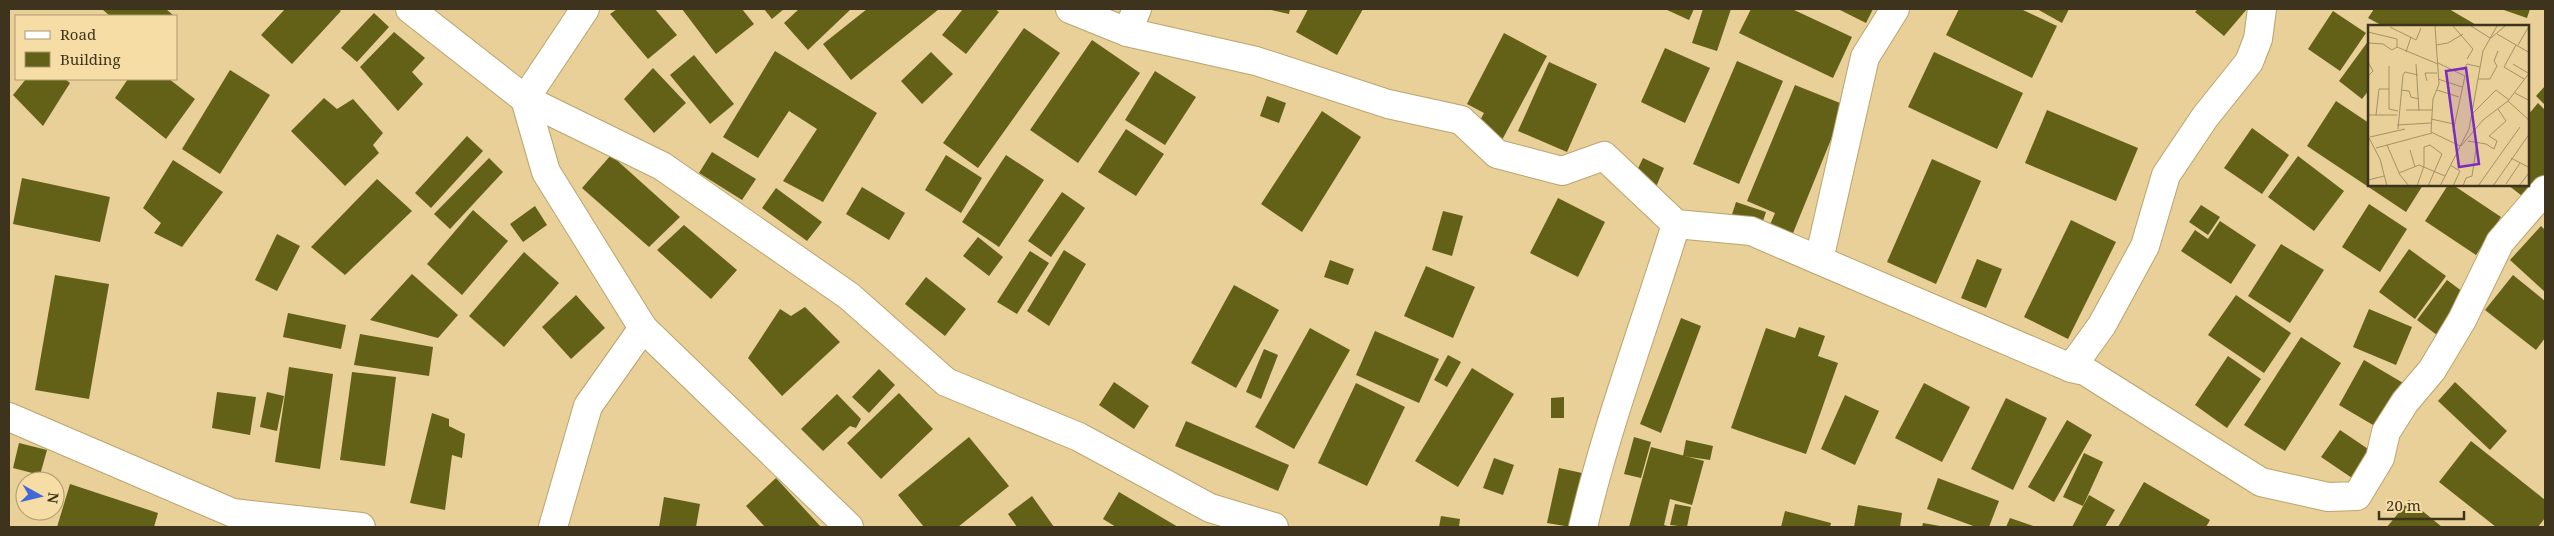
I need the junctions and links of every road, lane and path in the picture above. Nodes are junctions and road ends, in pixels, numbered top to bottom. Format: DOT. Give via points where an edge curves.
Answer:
graph roads {
  1 [pos="410,9"];
  2 [pos="584,9"];
  3 [pos="1070,9"];
  4 [pos="1895,9"];
  5 [pos="2262,9"];
  6 [pos="1132,20"];
  7 [pos="524,100"];
  8 [pos="2545,190"];
  9 [pos="1676,224"];
  10 [pos="1819,260"];
  11 [pos="643,328"];
  12 [pos="2071,368"];
  13 [pos="9,417"];
  14 [pos="231,520"];
  15 [pos="361,527"];
  16 [pos="553,527"];
  17 [pos="849,527"];
  18 [pos="1274,527"];
  19 [pos="1583,527"];
  1 -- 7 [label="street"];
  2 -- 7 [label="street"];
  3 -- 6 [label="street"];
  4 -- 10 [label="street" via="1866,57"];
  5 -- 12 [label="street" via="2258,39 2249,62 2205,117 2166,175 2145,246 2102,325"];
  6 -- 9 [label="street" via="1388,104 1461,120 1497,154 1562,172 1604,156"];
  7 -- 11 [label="street" via="546,172"];
  7 -- 18 [label="street" via="662,166 849,296 946,382 1079,437 1210,508"];
  8 -- 12 [label="street" via="2500,242 2462,320 2432,370 2405,402 2386,432 2380,458 2357,496 2328,497 2261,482 2085,371"];
  9 -- 10 [label="street" via="1751,231"];
  9 -- 19 [label="street" via="1647,320 1612,417"];
  10 -- 12 [label="street"];
  11 -- 16 [label="street" via="588,406"];
  11 -- 17 [label="street"];
  13 -- 14 [label="street"];
  14 -- 15 [label="street"];
}
